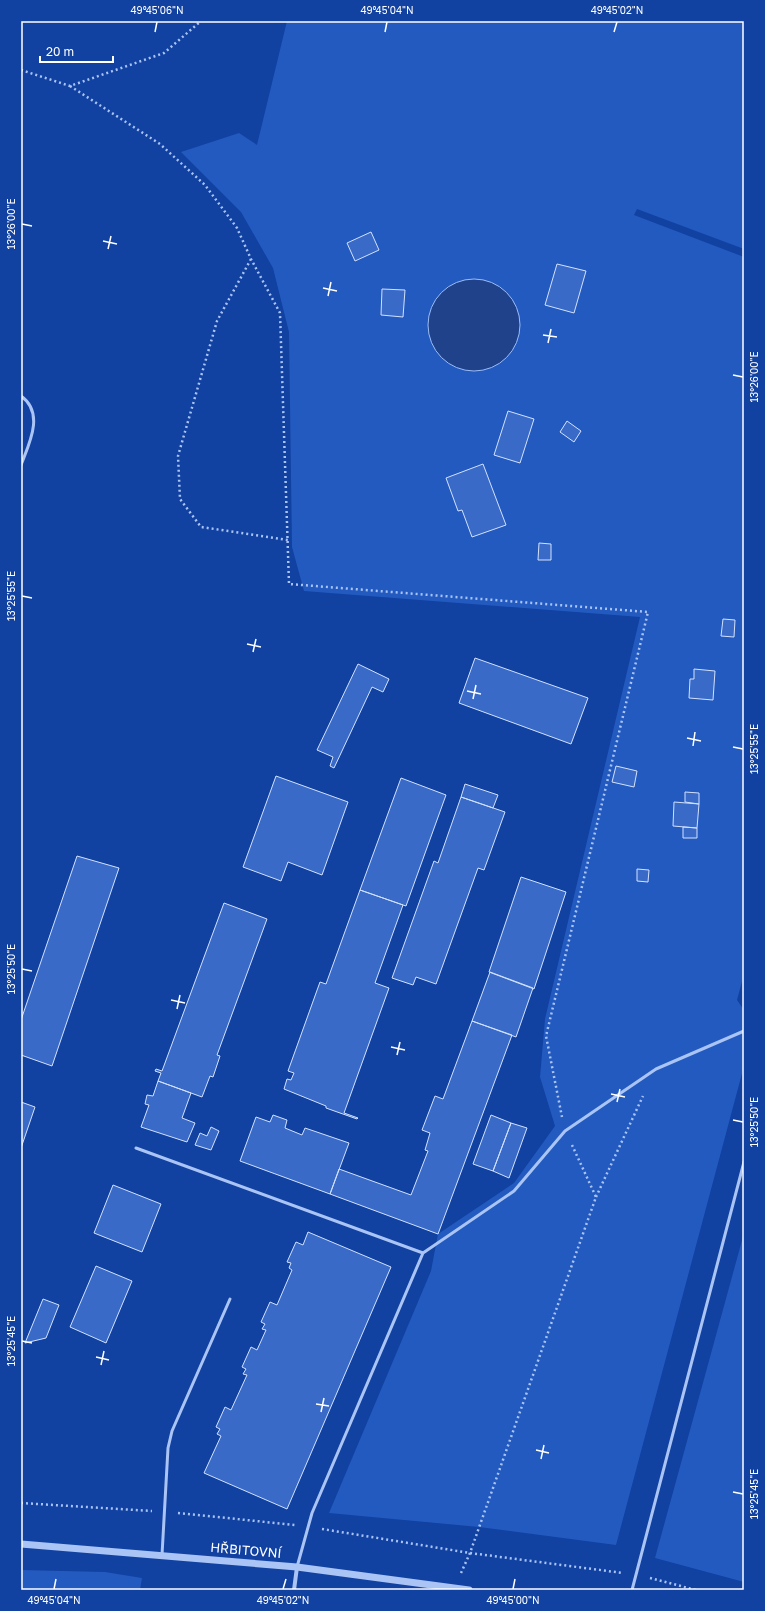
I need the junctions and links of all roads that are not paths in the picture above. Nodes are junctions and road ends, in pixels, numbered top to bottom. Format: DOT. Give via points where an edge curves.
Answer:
graph roads {
  1 [pos="21,396"];
  2 [pos="21,465"];
  3 [pos="744,1030"];
  4 [pos="136,1148"];
  5 [pos="744,1162"];
  6 [pos="423,1253"];
  7 [pos="230,1299"];
  8 [pos="21,1544"];
  9 [pos="162,1555"];
  10 [pos="297,1567"];
  11 [pos="453,1589"];
  12 [pos="294,1590"];
  13 [pos="469,1590"];
  14 [pos="632,1590"];
  1 -- 2 [label="lane" via="32,409 35,422 32,438"];
  3 -- 6 [label="lane" via="656,1069 565,1131 514,1191"];
  4 -- 6 [label="lane"];
  5 -- 14 [label="lane"];
  6 -- 10 [label="lane" via="312,1513"];
  7 -- 9 [label="lane" via="172,1431 168,1448"];
  8 -- 9 [label="street, HŘBITOVNÍ"];
  9 -- 10 [label="street, HŘBITOVNÍ"];
  10 -- 11 [label="street, HŘBITOVNÍ"];
  10 -- 12 [label="street"];
  11 -- 13 [label="street, HŘBITOVNÍ"];
}
